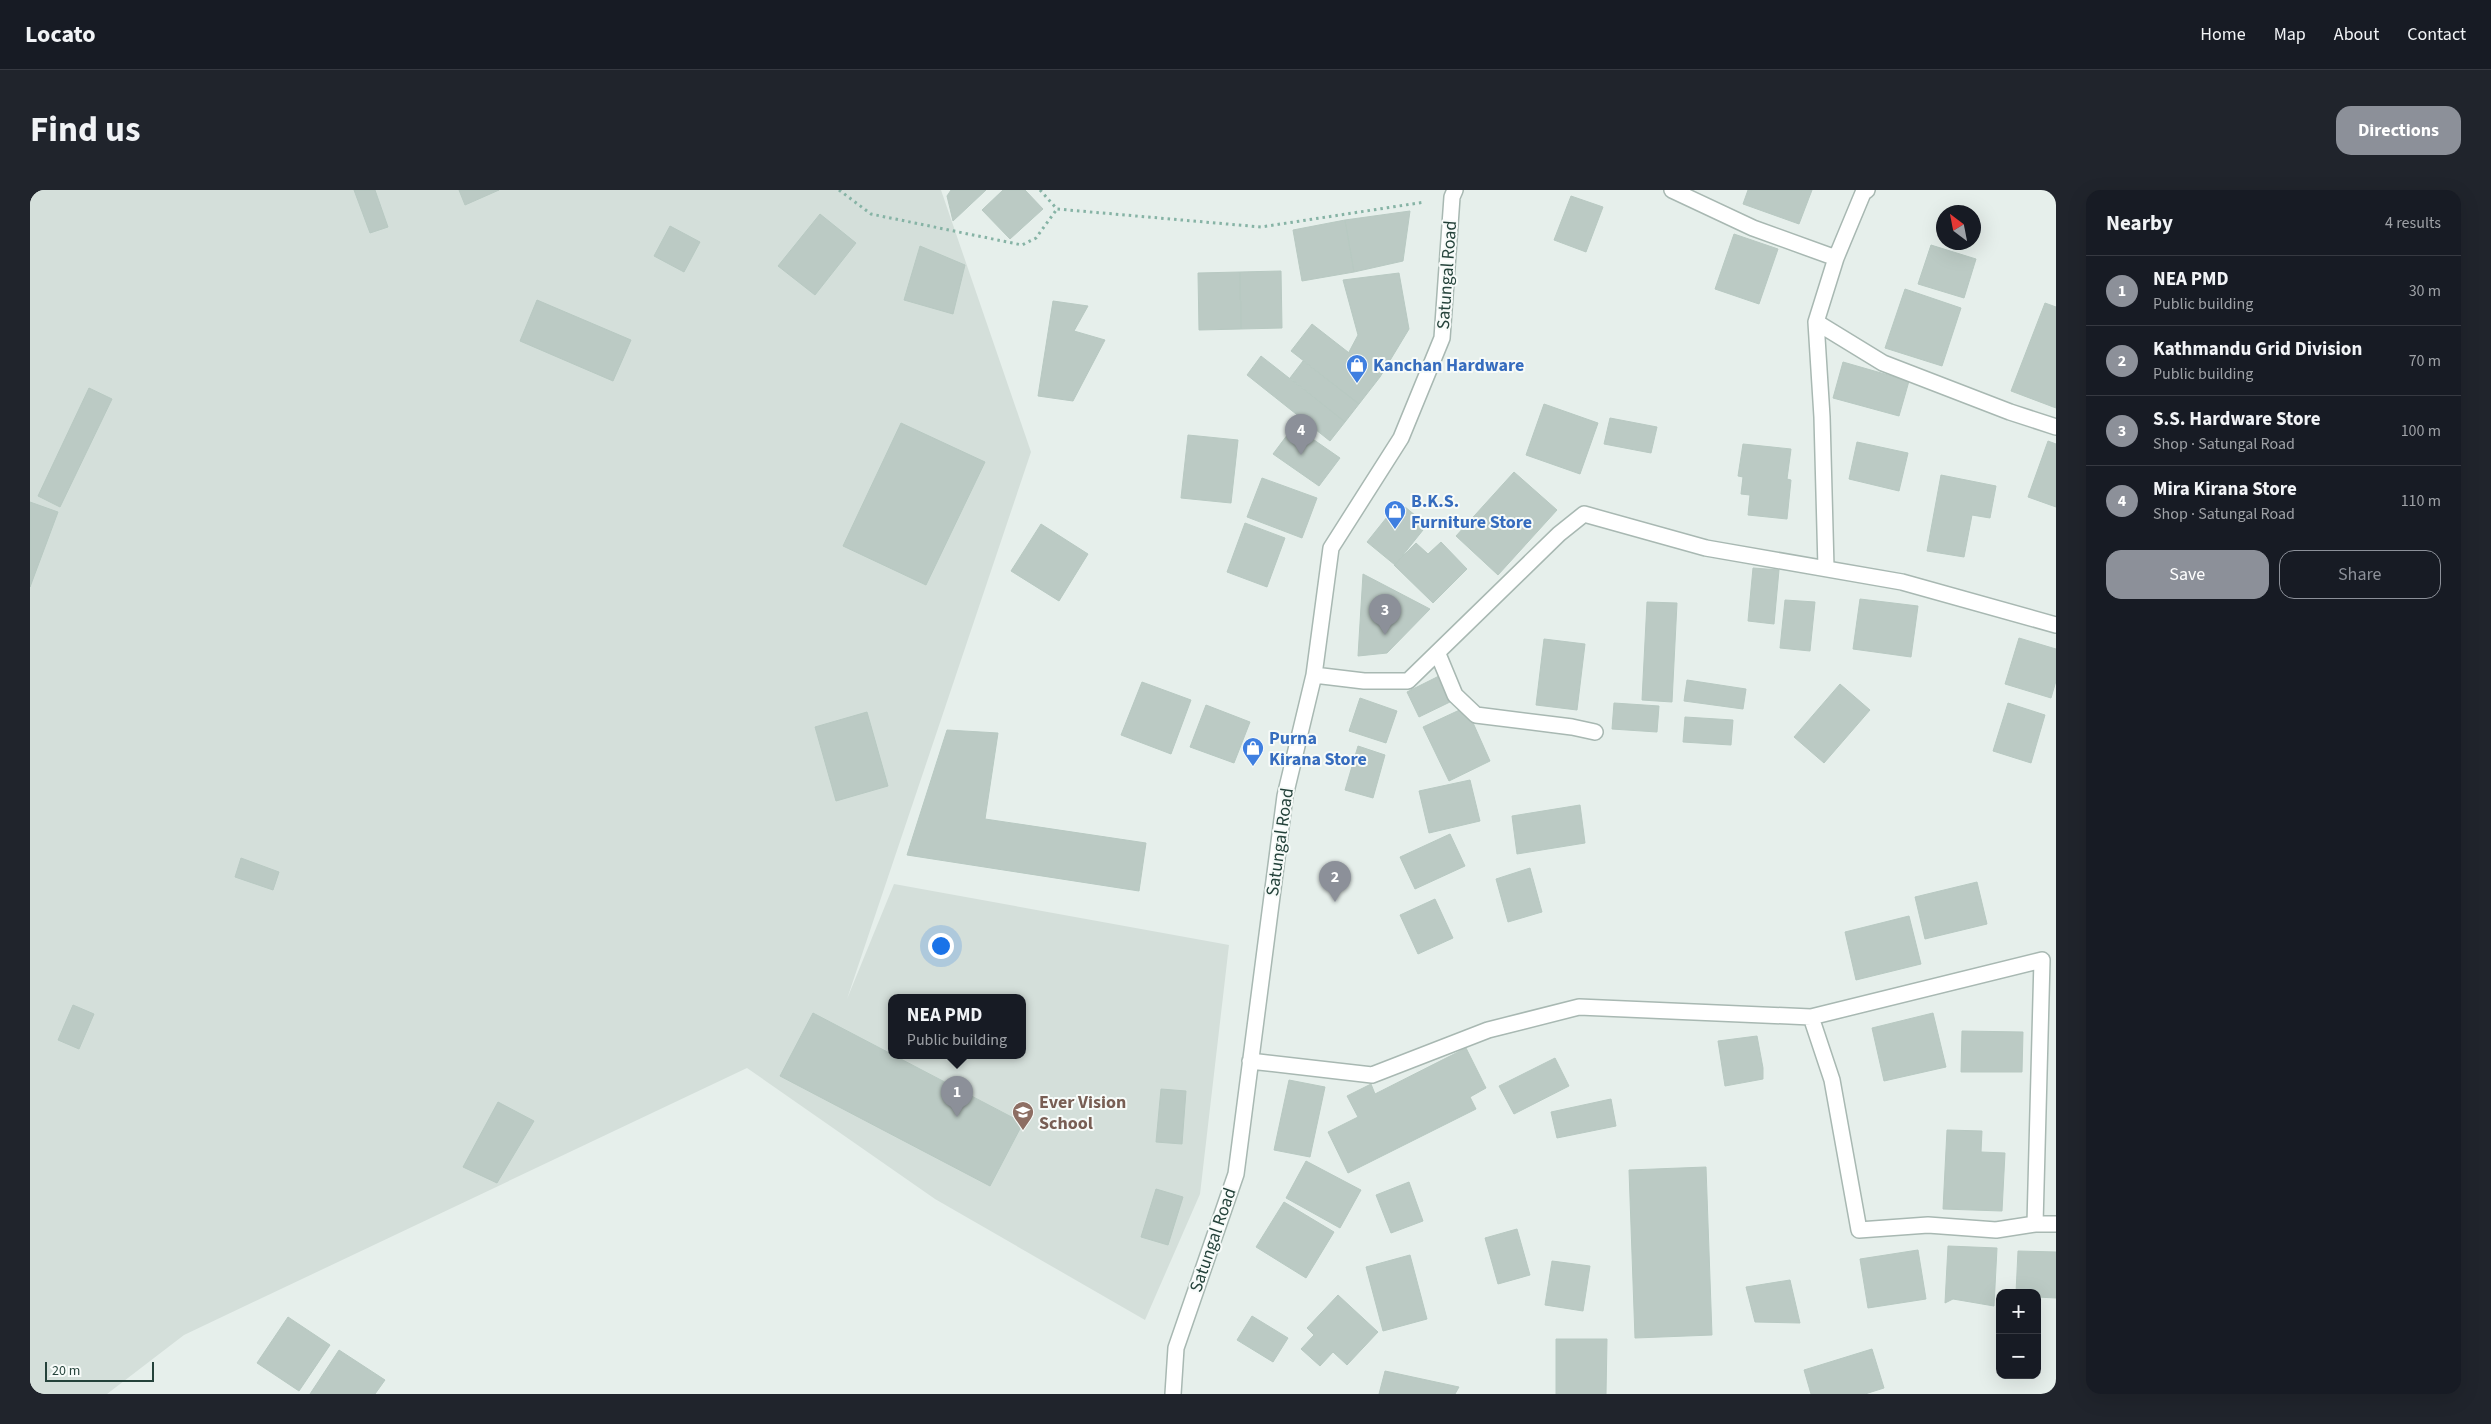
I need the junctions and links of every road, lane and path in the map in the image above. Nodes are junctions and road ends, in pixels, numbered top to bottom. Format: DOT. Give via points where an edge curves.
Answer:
graph roads {
  1 [pos="839,190"];
  2 [pos="1040,190"];
  3 [pos="1672,190"];
  4 [pos="1867,190"];
  5 [pos="1454,194"];
  6 [pos="1057,209"];
  7 [pos="1836,258"];
  8 [pos="1816,322"];
  9 [pos="2056,427"];
  10 [pos="1826,568"];
  11 [pos="2056,626"];
  12 [pos="1438,654"];
  13 [pos="1314,674"];
  14 [pos="1595,732"];
  15 [pos="1811,1016"];
  16 [pos="1250,1061"];
  17 [pos="2035,1224"];
  18 [pos="2056,1224"];
  19 [pos="1173,1394"];
  1 -- 6 [label="path" via="871,214 1022,245 1036,238"];
  2 -- 6 [label="path"];
  3 -- 7 [label="street" via="1753,228"];
  4 -- 7 [label="street"];
  5 -- 6 [label="path" via="1261,227"];
  5 -- 13 [label="street, Satungal Road" via="1442,338 1400,438 1331,548"];
  7 -- 8 [label="street"];
  8 -- 9 [label="street" via="1883,363"];
  8 -- 10 [label="street"];
  10 -- 11 [label="street" via="1902,582"];
  10 -- 12 [label="street" via="1706,548 1584,514"];
  12 -- 13 [label="street" via="1408,681 1364,681"];
  12 -- 14 [label="street" via="1455,695 1476,715"];
  13 -- 16 [label="street, Satungal Road" via="1285,796"];
  15 -- 16 [label="street" via="1579,1007 1488,1030 1372,1074"];
  15 -- 17 [label="street" via="1832,1080 1859,1230 1928,1225 1996,1230"];
  15 -- 17 [label="street" via="2042,960"];
  16 -- 19 [label="street, Satungal Road" via="1236,1174 1176,1348"];
  17 -- 18 [label="street"];
}
